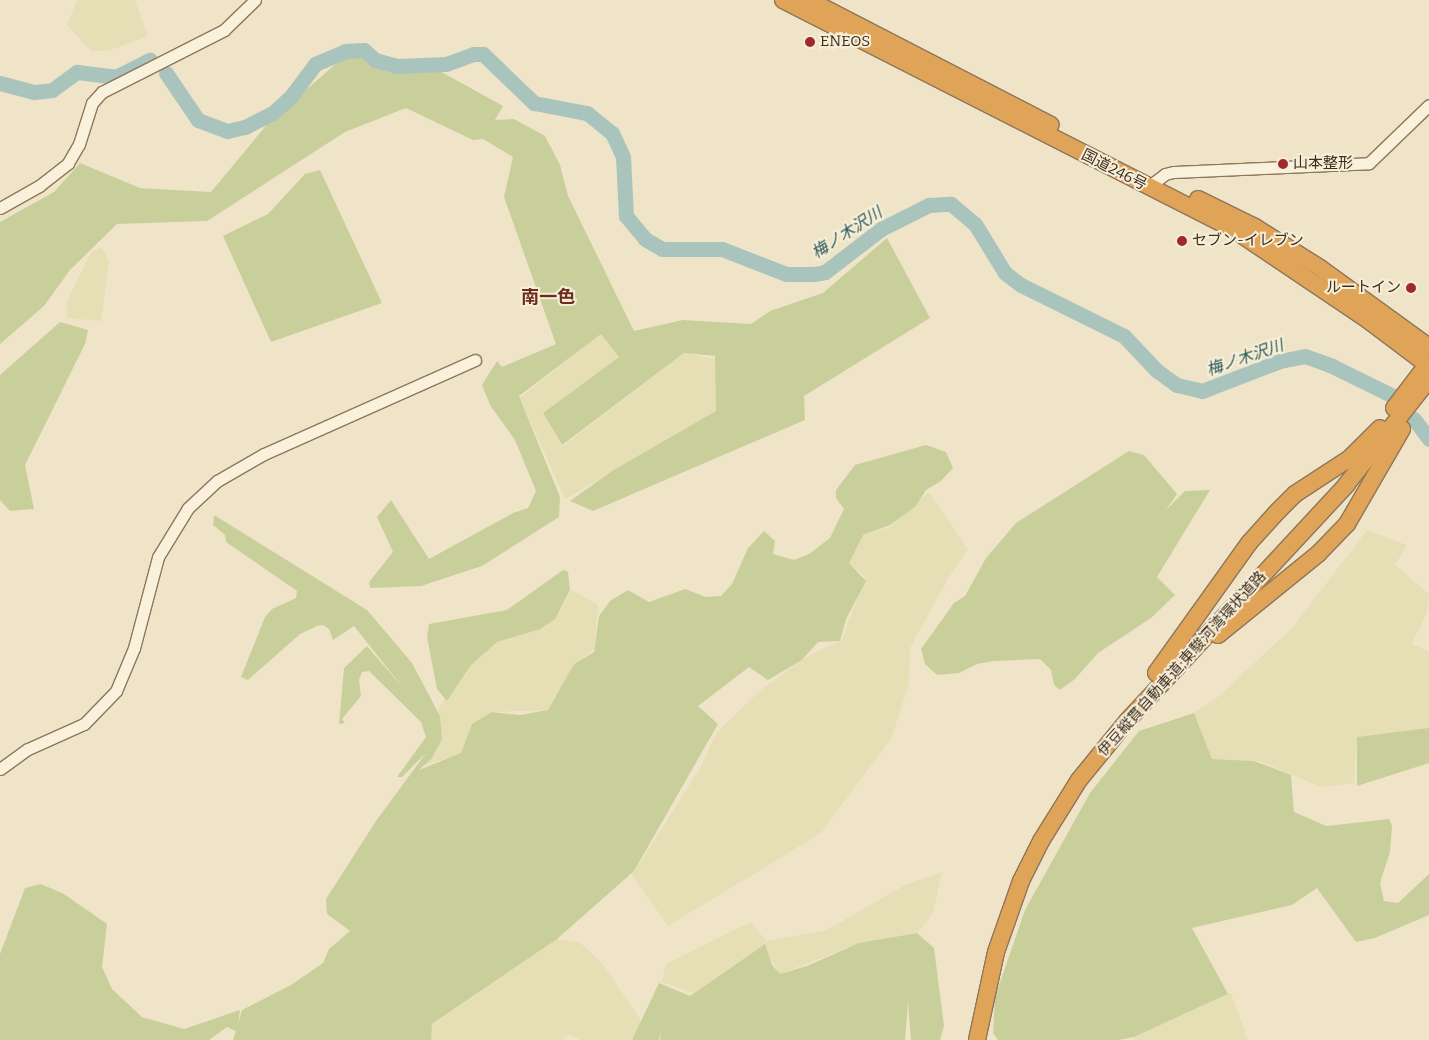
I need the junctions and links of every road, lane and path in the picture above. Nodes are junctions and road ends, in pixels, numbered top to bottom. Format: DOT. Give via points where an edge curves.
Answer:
graph roads {
  1 [pos="255,0"];
  2 [pos="783,0"];
  3 [pos="808,0"];
  4 [pos="1429,105"];
  5 [pos="1152,183"];
  6 [pos="0,208"];
  7 [pos="1429,348"];
  8 [pos="475,360"];
  9 [pos="1428,368"];
  10 [pos="1429,388"];
  11 [pos="1347,487"];
  12 [pos="1201,649"];
  13 [pos="0,769"];
  14 [pos="1079,780"];
  15 [pos="977,1040"];
  16 [pos="982,1040"];
  1 -- 6 [label="street" via="224,30 102,92 92,103 79,144 68,163 39,186"];
  2 -- 5 [label="highway, 国道246号"];
  3 -- 5 [label="highway, 国道246号"];
  4 -- 5 [label="street" via="1369,163 1174,172"];
  5 -- 7 [label="highway, 国道246号" via="1264,232 1339,280"];
  5 -- 9 [label="highway, 国道246号" via="1233,230 1360,314"];
  8 -- 13 [label="street" via="264,454 217,481 188,508 158,557 134,648 116,691 84,724 28,749"];
  9 -- 11 [label="highway, 伊豆縦貫自動車道;東駿河湾環状道路"];
  9 -- 14 [label="highway" via="1383,424 1350,458 1295,494 1249,543 1174,652 1120,717"];
  10 -- 11 [label="highway, 伊豆縦貫自動車道;東駿河湾環状道路"];
  10 -- 12 [label="highway" via="1347,524 1318,554"];
  11 -- 12 [label="highway, 伊豆縦貫自動車道;東駿河湾環状道路"];
  11 -- 14 [label="highway, 伊豆縦貫自動車道;東駿河湾環状道路" via="1128,720"];
  12 -- 16 [label="highway, 伊豆縦貫自動車道;東駿河湾環状道路" via="1090,776 1046,843 1026,883 1003,948"];
  14 -- 15 [label="highway, 伊豆縦貫自動車道;東駿河湾環状道路" via="1041,841 1021,881 996,952"];
}
